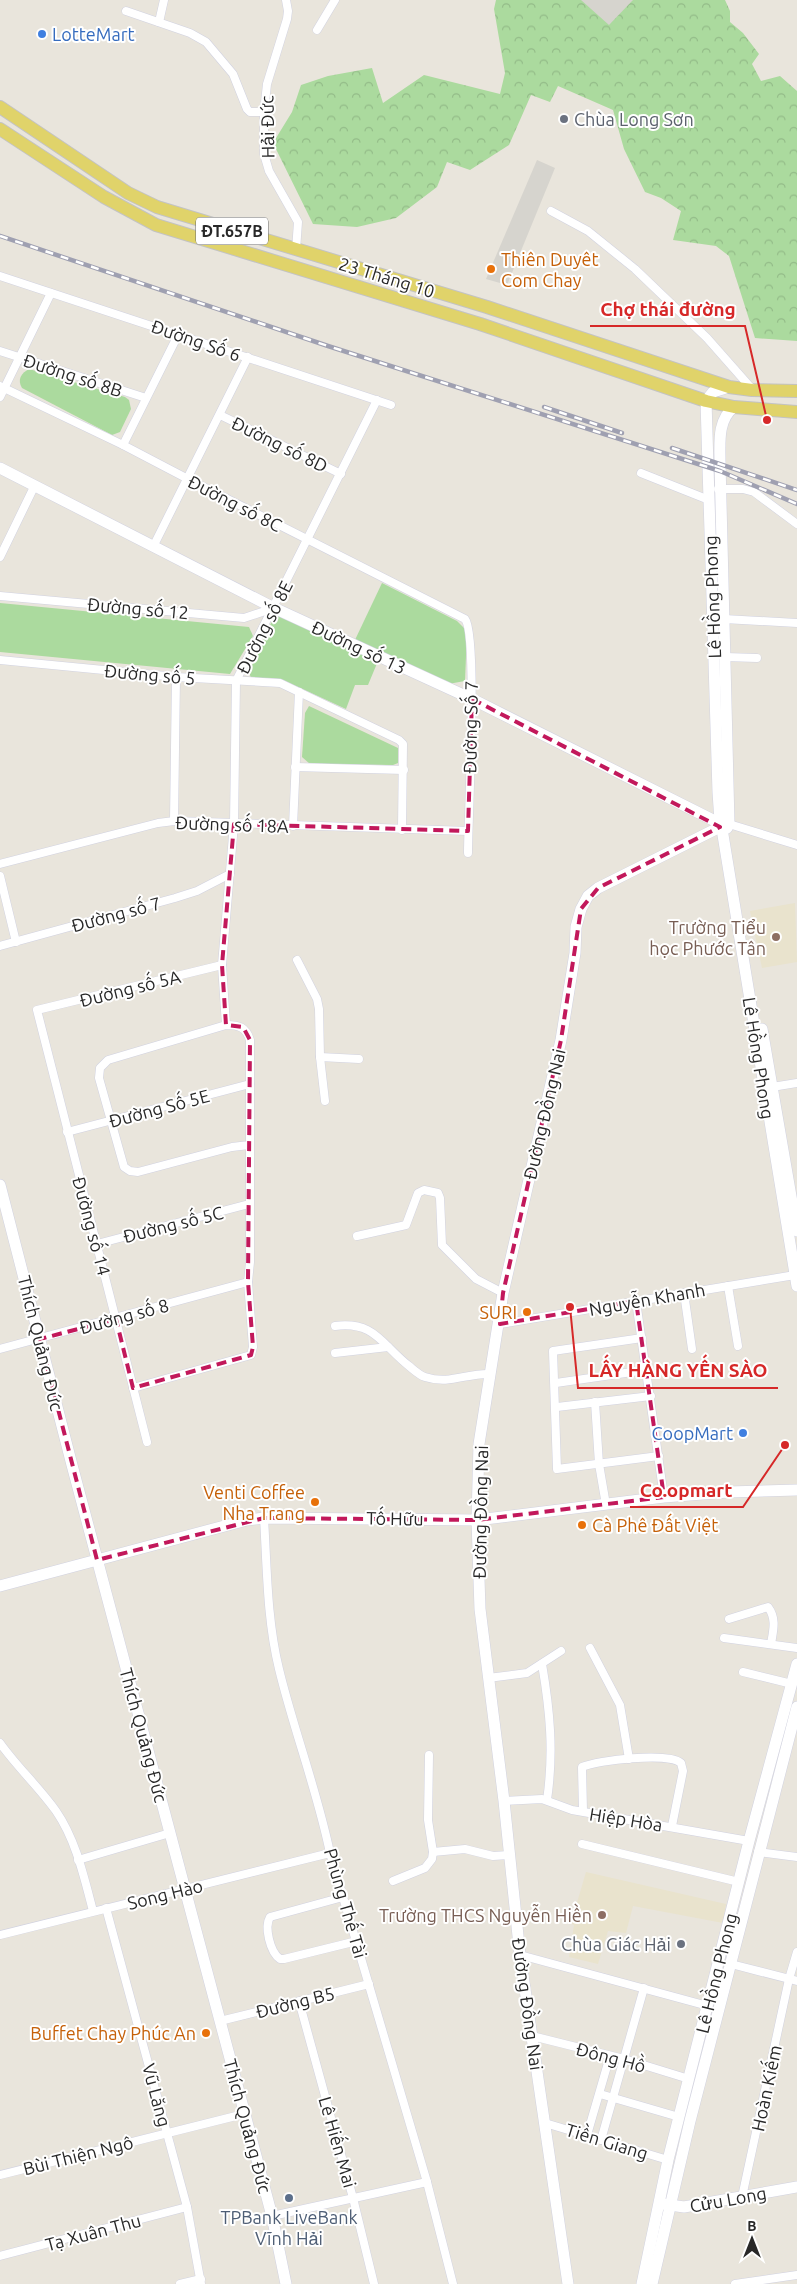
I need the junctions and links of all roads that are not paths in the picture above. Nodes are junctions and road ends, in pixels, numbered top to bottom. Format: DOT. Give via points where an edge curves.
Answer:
graph roads {
  1 [pos="164,0"];
  2 [pos="286,0"];
  3 [pos="335,0"];
  4 [pos="126,12"];
  5 [pos="159,22"];
  6 [pos="317,30"];
  7 [pos="0,107"];
  8 [pos="264,112"];
  9 [pos="12,115"];
  10 [pos="1,130"];
  11 [pos="551,211"];
  12 [pos="296,250"];
  13 [pos="291,267"];
  14 [pos="0,276"];
  15 [pos="51,293"];
  16 [pos="487,306"];
  17 [pos="480,324"];
  18 [pos="179,333"];
  19 [pos="0,351"];
  20 [pos="20,357"];
  21 [pos="248,357"];
  22 [pos="729,386"];
  23 [pos="2,388"];
  24 [pos="752,390"];
  25 [pos="797,391"];
  26 [pos="0,397"];
  27 [pos="146,398"];
  28 [pos="377,400"];
  29 [pos="706,401"];
  30 [pos="391,405"];
  31 [pos="734,407"];
  32 [pos="797,412"];
  33 [pos="220,415"];
  34 [pos="123,445"];
  35 [pos="0,468"];
  36 [pos="640,473"];
  37 [pos="341,474"];
  38 [pos="188,480"];
  39 [pos="34,487"];
  40 [pos="712,493"];
  41 [pos="797,524"];
  42 [pos="308,540"];
  43 [pos="154,545"];
  44 [pos="0,557"];
  45 [pos="0,596"];
  46 [pos="274,608"];
  47 [pos="724,619"];
  48 [pos="468,623"];
  49 [pos="797,623"];
  50 [pos="725,658"];
  51 [pos="758,658"];
  52 [pos="0,660"];
  53 [pos="176,676"];
  54 [pos="236,681"];
  55 [pos="299,692"];
  56 [pos="472,699"];
  57 [pos="295,767"];
  58 [pos="404,770"];
  59 [pos="174,821"];
  60 [pos="234,824"];
  61 [pos="724,824"];
  62 [pos="293,826"];
  63 [pos="402,830"];
  64 [pos="468,831"];
  65 [pos="797,845"];
  66 [pos="468,854"];
  67 [pos="0,864"];
  68 [pos="230,874"];
  69 [pos="0,876"];
  70 [pos="16,942"];
  71 [pos="0,946"];
  72 [pos="297,960"];
  73 [pos="222,965"];
  74 [pos="37,1010"];
  75 [pos="226,1025"];
  76 [pos="320,1057"];
  77 [pos="360,1058"];
  78 [pos="797,1083"];
  79 [pos="250,1084"];
  80 [pos="768,1088"];
  81 [pos="325,1101"];
  82 [pos="111,1120"];
  83 [pos="67,1132"];
  84 [pos="249,1145"];
  85 [pos="793,1177"];
  86 [pos="0,1185"];
  87 [pos="249,1204"];
  88 [pos="797,1232"];
  89 [pos="357,1236"];
  90 [pos="97,1244"];
  91 [pos="796,1274"];
  92 [pos="248,1282"];
  93 [pos="728,1286"];
  94 [pos="797,1286"];
  95 [pos="503,1293"];
  96 [pos="684,1293"];
  97 [pos="636,1301"];
  98 [pos="116,1319"];
  99 [pos="500,1324"];
  100 [pos="334,1326"];
  101 [pos="642,1338"];
  102 [pos="40,1339"];
  103 [pos="738,1346"];
  104 [pos="388,1347"];
  105 [pos="0,1349"];
  106 [pos="692,1349"];
  107 [pos="335,1352"];
  108 [pos="646,1370"];
  109 [pos="490,1374"];
  110 [pos="556,1383"];
  111 [pos="133,1388"];
  112 [pos="651,1396"];
  113 [pos="595,1402"];
  114 [pos="557,1407"];
  115 [pos="147,1442"];
  116 [pos="659,1456"];
  117 [pos="599,1464"];
  118 [pos="797,1490"];
  119 [pos="664,1497"];
  120 [pos="606,1504"];
  121 [pos="264,1518"];
  122 [pos="477,1520"];
  123 [pos="97,1560"];
  124 [pos="0,1586"];
  125 [pos="728,1619"];
  126 [pos="724,1638"];
  127 [pos="771,1644"];
  128 [pos="590,1648"];
  129 [pos="797,1648"];
  130 [pos="561,1651"];
  131 [pos="542,1664"];
  132 [pos="797,1664"];
  133 [pos="743,1672"];
  134 [pos="488,1678"];
  135 [pos="792,1684"];
  136 [pos="797,1707"];
  137 [pos="793,1740"];
  138 [pos="0,1743"];
  139 [pos="429,1754"];
  140 [pos="629,1759"];
  141 [pos="547,1800"];
  142 [pos="504,1801"];
  143 [pos="583,1811"];
  144 [pos="672,1826"];
  145 [pos="170,1834"];
  146 [pos="749,1841"];
  147 [pos="582,1844"];
  148 [pos="330,1852"];
  149 [pos="433,1852"];
  150 [pos="758,1852"];
  151 [pos="509,1856"];
  152 [pos="797,1857"];
  153 [pos="78,1860"];
  154 [pos="393,1881"];
  155 [pos="739,1882"];
  156 [pos="186,1889"];
  157 [pos="343,1897"];
  158 [pos="106,1908"];
  159 [pos="94,1911"];
  160 [pos="0,1936"];
  161 [pos="357,1941"];
  162 [pos="797,1952"];
  163 [pos="520,1955"];
  164 [pos="725,1963"];
  165 [pos="793,1980"];
  166 [pos="369,1984"];
  167 [pos="644,1988"];
  168 [pos="299,2001"];
  169 [pos="713,2002"];
  170 [pos="220,2021"];
  171 [pos="532,2036"];
  172 [pos="610,2056"];
  173 [pos="624,2059"];
  174 [pos="689,2078"];
  175 [pos="600,2094"];
  176 [pos="614,2098"];
  177 [pos="244,2114"];
  178 [pos="679,2117"];
  179 [pos="545,2123"];
  180 [pos="167,2133"];
  181 [pos="587,2135"];
  182 [pos="601,2140"];
  183 [pos="668,2160"];
  184 [pos="0,2174"];
  185 [pos="427,2182"];
  186 [pos="797,2187"];
  187 [pos="742,2197"];
  188 [pos="353,2198"];
  189 [pos="665,2204"];
  190 [pos="187,2207"];
  191 [pos="272,2216"];
  192 [pos="0,2256"];
  193 [pos="797,2275"];
  194 [pos="201,2281"];
  195 [pos="180,2284"];
  196 [pos="286,2284"];
  197 [pos="374,2284"];
  198 [pos="453,2284"];
  199 [pos="568,2284"];
  200 [pos="642,2284"];
  201 [pos="652,2284"];
  202 [pos="735,2284"];
  1 -- 5 [label="street"];
  2 -- 8 [label="street, Hải Đức" via="287,19 270,71"];
  3 -- 6 [label="street"];
  4 -- 5 [label="street"];
  5 -- 8 [label="street" via="190,32 206,42 233,74 247,109"];
  7 -- 9 [label="main road, 23 Tháng 10 / ĐT.657B"];
  8 -- 12 [label="street, Hải Đức" via="265,162 298,222"];
  9 -- 10 [label="main road"];
  9 -- 12 [label="main road, 23 Tháng 10 / ĐT.657B" via="143,201"];
  10 -- 13 [label="main road, 23 Tháng 10 / ĐT.657B" via="104,197 156,225"];
  11 -- 24 [label="street" via="588,230 659,291 707,338"];
  12 -- 13 [label="main road"];
  12 -- 16 [label="main road, 23 Tháng 10 / ĐT.657B"];
  13 -- 17 [label="main road, 23 Tháng 10 / ĐT.657B"];
  14 -- 15 [label="street, Đường Số 6"];
  15 -- 18 [label="street, Đường Số 6"];
  15 -- 20 [label="street"];
  16 -- 17 [label="main road"];
  16 -- 22 [label="main road, 23 Tháng 10 / ĐT.657B"];
  17 -- 29 [label="main road, 23 Tháng 10 / ĐT.657B"];
  18 -- 21 [label="street, Đường Số 6"];
  18 -- 27 [label="street"];
  19 -- 20 [label="street, Đường số 8B"];
  20 -- 23 [label="street"];
  20 -- 27 [label="street, Đường số 8B"];
  21 -- 28 [label="street, Đường Số 6"];
  21 -- 33 [label="street"];
  22 -- 24 [label="main road, 23 Tháng 10 / ĐT.657B"];
  22 -- 29 [label="street" via="713,392"];
  23 -- 26 [label="street"];
  23 -- 34 [label="street, Đường số 8C"];
  24 -- 25 [label="main road, 23 Tháng 10 / ĐT.657B"];
  27 -- 34 [label="street"];
  28 -- 30 [label="street, Đường Số 6"];
  28 -- 37 [label="street, Đường số 8E"];
  29 -- 31 [label="main road, 23 Tháng 10 / ĐT.657B"];
  29 -- 40 [label="street, Lê Hồng Phong"];
  31 -- 32 [label="main road, 23 Tháng 10 / ĐT.657B"];
  31 -- 40 [label="street, Lê Hồng Phong" via="722,423"];
  33 -- 37 [label="street, Đường số 8D"];
  33 -- 38 [label="street"];
  34 -- 38 [label="street, Đường số 8C"];
  35 -- 39 [label="street, Đường số 13"];
  36 -- 40 [label="street"];
  37 -- 42 [label="street, Đường số 8E"];
  38 -- 42 [label="street, Đường số 8C"];
  38 -- 43 [label="street"];
  39 -- 43 [label="street, Đường số 13"];
  39 -- 44 [label="street"];
  40 -- 41 [label="street" via="754,492"];
  40 -- 47 [label="street, Lê Hồng Phong"];
  40 -- 61 [label="street, Lê Hồng Phong" via="717,783"];
  42 -- 46 [label="street, Đường số 8E"];
  42 -- 48 [label="street, Đường số 8C"];
  43 -- 46 [label="street, Đường số 13"];
  45 -- 46 [label="street, Đường số 12" via="244,618"];
  46 -- 54 [label="street, Đường số 8E"];
  46 -- 56 [label="street, Đường số 13"];
  47 -- 49 [label="street"];
  47 -- 50 [label="street, Lê Hồng Phong"];
  48 -- 56 [label="street, Đường Số 7"];
  50 -- 51 [label="street"];
  50 -- 61 [label="street, Lê Hồng Phong"];
  52 -- 53 [label="street, Đường số 5"];
  53 -- 54 [label="street, Đường số 5"];
  53 -- 59 [label="street"];
  54 -- 55 [label="street, Đường số 5" via="280,683"];
  54 -- 60 [label="street, Đường số 8E"];
  55 -- 57 [label="street"];
  55 -- 58 [label="street, Đường số 5" via="399,740 403,744"];
  56 -- 61 [label="street, Đường số 13"];
  56 -- 64 [label="street, Đường Số 7"];
  57 -- 58 [label="street"];
  57 -- 62 [label="street"];
  58 -- 63 [label="street"];
  59 -- 60 [label="street, Đường số 18A"];
  59 -- 67 [label="street, Đường số 18A"];
  60 -- 62 [label="street, Đường số 18A"];
  60 -- 68 [label="street, Đường số 8E"];
  61 -- 65 [label="street"];
  61 -- 80 [label="street, Lê Hồng Phong"];
  61 -- 95 [label="street, Đường Đồng Nai" via="598,888 588,896 582,908 576,927 561,1040"];
  62 -- 63 [label="street, Đường số 18A"];
  63 -- 64 [label="street, Đường số 18A"];
  64 -- 66 [label="street, Đường Số 7"];
  68 -- 70 [label="street, Đường số 7" via="198,891"];
  68 -- 73 [label="street, Đường số 8E"];
  69 -- 70 [label="street"];
  70 -- 71 [label="street, Đường số 7"];
  72 -- 76 [label="street" via="317,999"];
  73 -- 74 [label="street, Đường số 5A"];
  73 -- 75 [label="street, Đường số 8E"];
  74 -- 83 [label="street, Đường số 14"];
  75 -- 79 [label="street" via="243,1027 248,1032"];
  75 -- 82 [label="street" via="103,1063 99,1078"];
  76 -- 77 [label="street"];
  76 -- 81 [label="street"];
  78 -- 80 [label="street"];
  79 -- 82 [label="street, Đường Số 5E"];
  79 -- 84 [label="street"];
  80 -- 85 [label="street, Lê Hồng Phong"];
  80 -- 91 [label="street, Lê Hồng Phong"];
  82 -- 83 [label="street, Đường Số 5E"];
  82 -- 84 [label="street" via="124,1167 134,1172"];
  83 -- 90 [label="street, Đường số 14"];
  84 -- 87 [label="street"];
  85 -- 88 [label="street, Lê Hồng Phong"];
  86 -- 102 [label="street, Thích Quảng Đức"];
  87 -- 90 [label="street, Đường số 5C"];
  87 -- 92 [label="street"];
  89 -- 95 [label="street" via="403,1227 408,1223 420,1191 438,1193 442,1245 476,1279"];
  90 -- 98 [label="street, Đường số 14"];
  91 -- 93 [label="street, Nguyễn Khanh"];
  91 -- 94 [label="street, Lê Hồng Phong"];
  92 -- 98 [label="street, Đường số 8"];
  92 -- 111 [label="street" via="251,1356"];
  93 -- 96 [label="street, Nguyễn Khanh"];
  93 -- 103 [label="street"];
  95 -- 99 [label="street, Đường Đồng Nai"];
  96 -- 97 [label="street, Nguyễn Khanh"];
  96 -- 106 [label="street"];
  97 -- 99 [label="street, Nguyễn Khanh"];
  97 -- 101 [label="street"];
  98 -- 102 [label="street, Đường số 8"];
  98 -- 111 [label="street, Đường số 14"];
  99 -- 109 [label="street, Đường Đồng Nai"];
  100 -- 104 [label="street" via="361,1326"];
  101 -- 108 [label="street"];
  101 -- 110 [label="street" via="553,1351"];
  102 -- 105 [label="street, Đường số 8"];
  102 -- 123 [label="street, Thích Quảng Đức"];
  104 -- 107 [label="street"];
  104 -- 109 [label="street" via="423,1377 450,1381 475,1373"];
  108 -- 110 [label="street"];
  108 -- 112 [label="street"];
  109 -- 122 [label="street, Đường Đồng Nai" via="480,1444"];
  110 -- 114 [label="street"];
  111 -- 115 [label="street, Đường số 14"];
  112 -- 113 [label="street"];
  112 -- 116 [label="street"];
  113 -- 114 [label="street"];
  113 -- 117 [label="street"];
  114 -- 117 [label="street" via="557,1469"];
  116 -- 117 [label="street"];
  116 -- 119 [label="street"];
  117 -- 120 [label="street"];
  118 -- 119 [label="street, Tố Hữu"];
  119 -- 120 [label="street, Tố Hữu"];
  120 -- 122 [label="street, Tố Hữu"];
  121 -- 122 [label="street, Tố Hữu"];
  121 -- 123 [label="street, Tố Hữu"];
  121 -- 148 [label="street, Phùng Thế Tài" via="275,1649"];
  122 -- 134 [label="street, Đường Đồng Nai" via="480,1609"];
  123 -- 124 [label="street, Tố Hữu"];
  123 -- 145 [label="street, Thích Quảng Đức"];
  125 -- 127 [label="street" via="768,1607 775,1623"];
  126 -- 127 [label="street"];
  127 -- 129 [label="street"];
  128 -- 140 [label="street" via="620,1705"];
  130 -- 131 [label="street"];
  131 -- 134 [label="street" via="527,1673"];
  131 -- 141 [label="street" via="552,1748"];
  132 -- 135 [label="street, Lê Hồng Phong"];
  133 -- 135 [label="street"];
  134 -- 142 [label="street, Đường Đồng Nai"];
  135 -- 146 [label="street, Lê Hồng Phong"];
  136 -- 137 [label="street, Lê Hồng Phong"];
  137 -- 150 [label="street, Lê Hồng Phong"];
  138 -- 153 [label="street" via="56,1812"];
  139 -- 149 [label="street" via="428,1820"];
  140 -- 143 [label="street" via="582,1767"];
  140 -- 144 [label="street" via="673,1759 681,1763 683,1776"];
  141 -- 142 [label="street, Hiệp Hòa"];
  141 -- 143 [label="street, Hiệp Hòa"];
  142 -- 151 [label="street, Đường Đồng Nai"];
  143 -- 144 [label="street, Hiệp Hòa"];
  144 -- 146 [label="street, Hiệp Hòa"];
  145 -- 153 [label="street"];
  145 -- 156 [label="street, Thích Quảng Đức"];
  146 -- 155 [label="street, Lê Hồng Phong"];
  147 -- 155 [label="street"];
  148 -- 156 [label="street, Song Hào"];
  148 -- 157 [label="street, Phùng Thế Tài"];
  149 -- 151 [label="street" via="465,1849 492,1856"];
  149 -- 154 [label="street" via="425,1868"];
  150 -- 152 [label="street"];
  150 -- 164 [label="street, Lê Hồng Phong"];
  151 -- 163 [label="street, Đường Đồng Nai"];
  153 -- 159 [label="street"];
  155 -- 164 [label="street, Lê Hồng Phong"];
  156 -- 158 [label="street, Song Hào"];
  156 -- 170 [label="street, Thích Quảng Đức"];
  157 -- 161 [label="street, Phùng Thế Tài"];
  157 -- 161 [label="street" via="270,1917 267,1924 273,1952 284,1959"];
  158 -- 159 [label="street, Song Hào"];
  158 -- 180 [label="street, Vũ Lăng"];
  159 -- 160 [label="street, Song Hào"];
  161 -- 166 [label="street, Phùng Thế Tài"];
  162 -- 165 [label="street, Hoàn Kiếm"];
  163 -- 167 [label="street"];
  163 -- 171 [label="street, Đường Đồng Nai"];
  164 -- 165 [label="street"];
  164 -- 169 [label="street, Lê Hồng Phong"];
  165 -- 187 [label="street, Hoàn Kiếm"];
  166 -- 168 [label="street, Đường B5"];
  166 -- 185 [label="street, Phùng Thế Tài"];
  167 -- 169 [label="street"];
  167 -- 173 [label="street"];
  168 -- 170 [label="street, Đường B5"];
  168 -- 188 [label="street, Lê Hiến Mai"];
  169 -- 174 [label="street, Lê Hồng Phong"];
  169 -- 189 [label="street, Lê Hồng Phong"];
  170 -- 177 [label="street, Thích Quảng Đức"];
  171 -- 172 [label="street, Đông Hồ"];
  171 -- 179 [label="street, Đường Đồng Nai"];
  172 -- 173 [label="street, Đông Hồ"];
  172 -- 175 [label="street"];
  173 -- 174 [label="street, Đông Hồ"];
  173 -- 176 [label="street"];
  174 -- 178 [label="street, Lê Hồng Phong"];
  175 -- 176 [label="street"];
  175 -- 181 [label="street"];
  176 -- 178 [label="street"];
  176 -- 182 [label="street"];
  177 -- 180 [label="street, Bùi Thiện Ngô"];
  177 -- 191 [label="street, Thích Quảng Đức"];
  178 -- 183 [label="street, Lê Hồng Phong"];
  179 -- 181 [label="street, Tiền Giang"];
  179 -- 199 [label="street, Đường Đồng Nai"];
  180 -- 184 [label="street, Bùi Thiện Ngô"];
  180 -- 190 [label="street, Vũ Lăng"];
  181 -- 182 [label="street, Tiền Giang"];
  182 -- 183 [label="street, Tiền Giang"];
  183 -- 189 [label="street, Lê Hồng Phong"];
  185 -- 188 [label="street"];
  185 -- 198 [label="street, Phùng Thế Tài"];
  186 -- 187 [label="street, Cửu Long"];
  187 -- 189 [label="street, Cửu Long" via="684,2207"];
  188 -- 191 [label="street"];
  188 -- 197 [label="street, Lê Hiến Mai"];
  189 -- 200 [label="street, Lê Hồng Phong"];
  189 -- 201 [label="street, Lê Hồng Phong"];
  190 -- 192 [label="street, Tạ Xuân Thu"];
  190 -- 194 [label="street, Vũ Lăng"];
  191 -- 196 [label="street, Thích Quảng Đức"];
  193 -- 202 [label="street"];
  194 -- 195 [label="street"];
}
